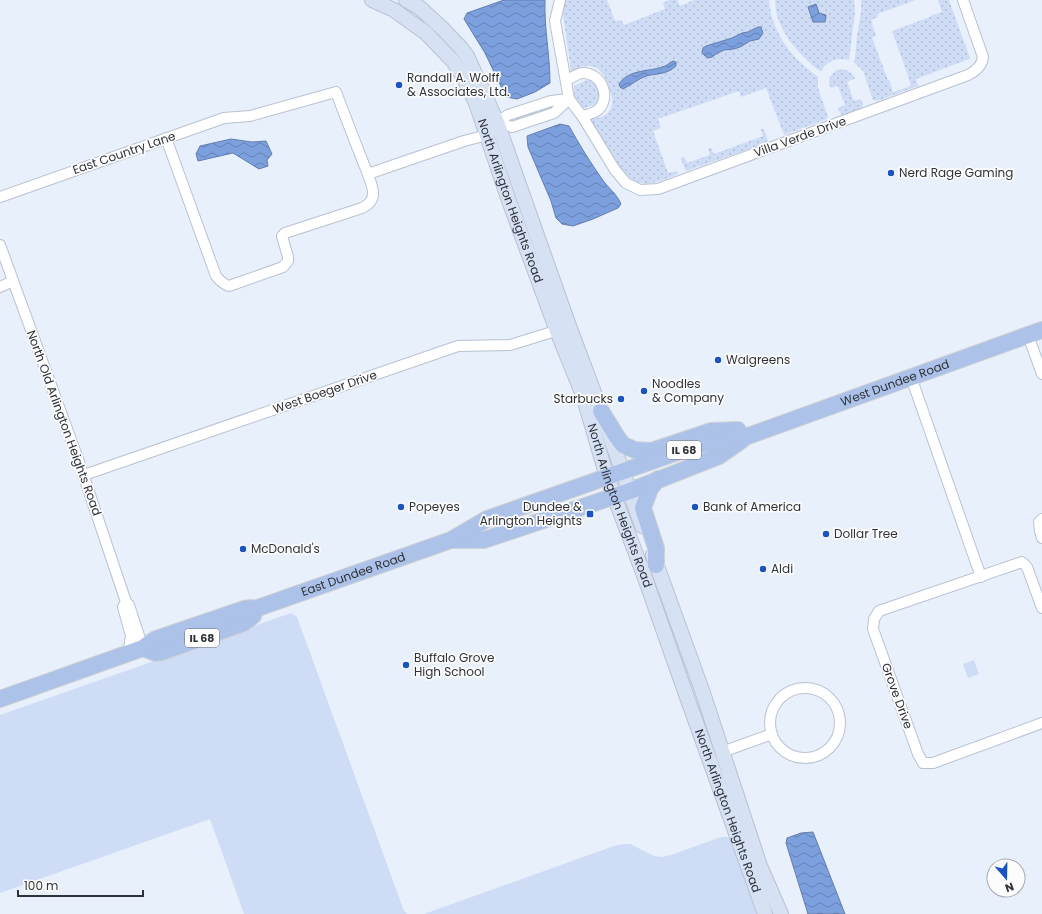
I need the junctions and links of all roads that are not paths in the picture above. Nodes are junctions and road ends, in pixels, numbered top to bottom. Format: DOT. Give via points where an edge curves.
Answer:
graph roads {
  1 [pos="372,0"];
  2 [pos="406,0"];
  3 [pos="560,0"];
  4 [pos="963,0"];
  5 [pos="566,81"];
  6 [pos="569,99"];
  7 [pos="582,116"];
  8 [pos="497,122"];
  9 [pos="487,135"];
  10 [pos="166,138"];
  11 [pos="368,174"];
  12 [pos="0,197"];
  13 [pos="0,245"];
  14 [pos="13,281"];
  15 [pos="0,287"];
  16 [pos="563,328"];
  17 [pos="1035,332"];
  18 [pos="1042,374"];
  19 [pos="911,377"];
  20 [pos="601,411"];
  21 [pos="763,430"];
  22 [pos="748,436"];
  23 [pos="623,472"];
  24 [pos="84,475"];
  25 [pos="607,477"];
  26 [pos="658,479"];
  27 [pos="630,491"];
  28 [pos="614,496"];
  29 [pos="1042,519"];
  30 [pos="1042,538"];
  31 [pos="451,540"];
  32 [pos="656,565"];
  33 [pos="981,577"];
  34 [pos="126,602"];
  35 [pos="1042,608"];
  36 [pos="143,648"];
  37 [pos="128,654"];
  38 [pos="0,699"];
  39 [pos="1042,723"];
  40 [pos="772,734"];
  41 [pos="722,752"];
  42 [pos="765,914"];
  43 [pos="781,914"];
  1 -- 9 [label="main road, North Arlington Heights Road" via="394,10 426,33 453,61 476,103"];
  2 -- 8 [label="main road, North Arlington Heights Road" via="420,8 443,29 467,56"];
  3 -- 5 [label="street, Villa Verde Drive" via="555,21"];
  4 -- 7 [label="street, Villa Verde Drive" via="983,57 977,70 658,189 640,190 626,184"];
  5 -- 6 [label="street, Villa Verde Drive"];
  5 -- 7 [label="street" via="582,73 590,74 603,86 603,103 598,110"];
  6 -- 7 [label="street, Villa Verde Drive"];
  6 -- 8 [label="street" via="551,101 508,115"];
  8 -- 9 [label="street"];
  8 -- 16 [label="main road, North Arlington Heights Road"];
  9 -- 11 [label="street"];
  9 -- 16 [label="main road, North Arlington Heights Road" via="508,198"];
  10 -- 11 [label="street, East Country Lane" via="224,118 250,116 336,92"];
  10 -- 11 [label="street" via="216,276 219,281 229,286 283,267 288,261 282,236 285,232 367,206 374,192"];
  10 -- 12 [label="street, East Country Lane"];
  13 -- 14 [label="street, North Old Arlington Heights Road"];
  14 -- 15 [label="street"];
  14 -- 24 [label="street, North Old Arlington Heights Road"];
  16 -- 20 [label="main road, North Arlington Heights Road"];
  16 -- 24 [label="street, West Boeger Drive" via="510,345 458,346"];
  16 -- 25 [label="main road, North Arlington Heights Road"];
  17 -- 18 [label="street"];
  17 -- 19 [label="main road, West Dundee Road / IL 68"];
  19 -- 21 [label="main road, West Dundee Road / IL 68"];
  19 -- 33 [label="street"];
  20 -- 21 [label="main road" via="623,445 635,450 651,451 711,431"];
  20 -- 23 [label="main road, North Arlington Heights Road"];
  21 -- 22 [label="main road, West Dundee Road / IL 68"];
  22 -- 23 [label="main road, West Dundee Road / IL 68" via="695,446"];
  22 -- 26 [label="main road, West Dundee Road / IL 68" via="719,456"];
  23 -- 25 [label="main road, East Dundee Road / IL 68"];
  23 -- 27 [label="main road, North Arlington Heights Road"];
  24 -- 34 [label="street, North Old Arlington Heights Road"];
  25 -- 28 [label="main road, North Arlington Heights Road"];
  25 -- 31 [label="main road, East Dundee Road / IL 68" via="487,519"];
  26 -- 27 [label="main road, West Dundee Road / IL 68"];
  26 -- 32 [label="main road" via="650,489 643,508 656,548"];
  27 -- 28 [label="main road, East Dundee Road / IL 68"];
  27 -- 32 [label="main road, North Arlington Heights Road"];
  28 -- 31 [label="main road, East Dundee Road / IL 68" via="484,540"];
  28 -- 42 [label="main road, North Arlington Heights Road"];
  29 -- 30 [label="street" via="1039,522"];
  31 -- 36 [label="main road, East Dundee Road / IL 68" via="255,609 244,608 156,639"];
  32 -- 41 [label="main road, North Arlington Heights Road"];
  33 -- 35 [label="street, Grove Drive" via="1022,562 1027,567"];
  33 -- 39 [label="street, Grove Drive" via="879,611 874,619 873,629 918,754 923,763 933,763"];
  34 -- 36 [label="street, North Old Arlington Heights Road"];
  34 -- 37 [label="street, North Old Arlington Heights Road" via="122,608 131,636"];
  36 -- 37 [label="main road, East Dundee Road / IL 68"];
  37 -- 38 [label="main road, East Dundee Road / IL 68"];
  40 -- 40 [label="street" via="781,749 790,755 813,757 828,749 838,735 838,713 833,702 825,694 814,689 791,690 781,696 774,706 770,717"];
  40 -- 41 [label="street"];
  41 -- 43 [label="main road, North Arlington Heights Road" via="760,866"];
}
